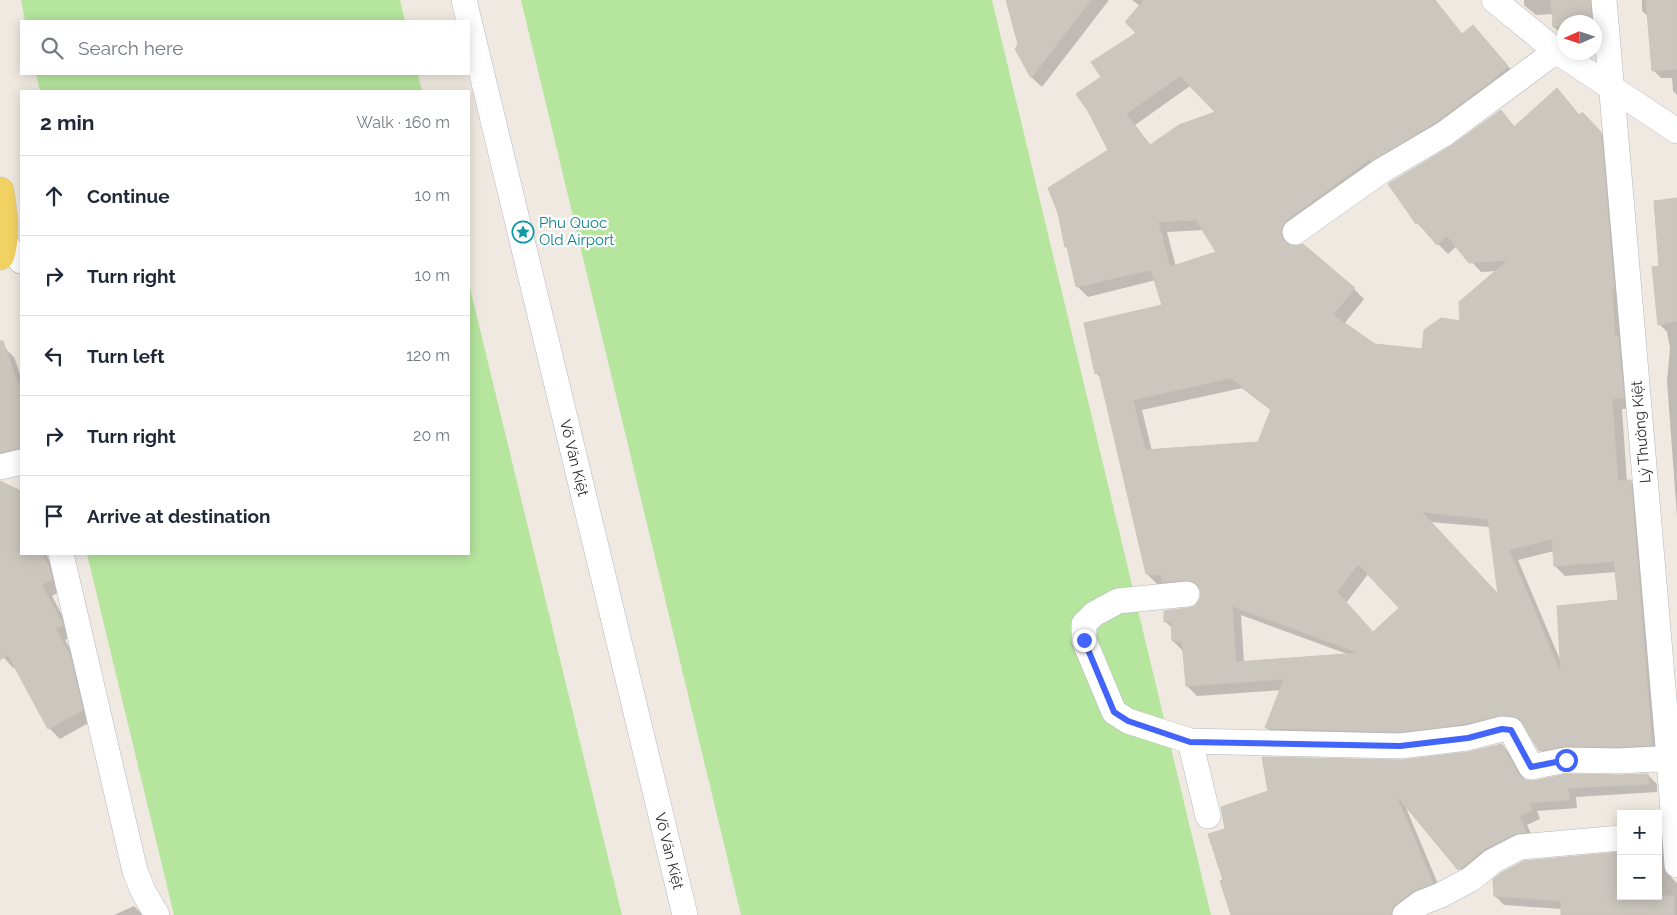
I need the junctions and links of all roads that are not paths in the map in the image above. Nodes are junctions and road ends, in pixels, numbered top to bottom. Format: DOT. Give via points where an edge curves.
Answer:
graph roads {
  1 [pos="464,0"];
  2 [pos="1494,0"];
  3 [pos="1604,0"];
  4 [pos="469,20"];
  5 [pos="470,25"];
  6 [pos="1556,51"];
  7 [pos="1611,88"];
  8 [pos="1677,131"];
  9 [pos="0,191"];
  10 [pos="1295,232"];
  11 [pos="8,253"];
  12 [pos="20,462"];
  13 [pos="0,467"];
  14 [pos="61,555"];
  15 [pos="1187,594"];
  16 [pos="1190,742"];
  17 [pos="1673,758"];
  18 [pos="1208,816"];
  19 [pos="1666,834"];
  20 [pos="1617,838"];
  21 [pos="1677,865"];
  22 [pos="157,915"];
  23 [pos="685,915"];
  24 [pos="1405,915"];
  1 -- 4 [label="street, Võ Văn Kiệt"];
  2 -- 6 [label="street"];
  3 -- 7 [label="street, Lý Thường Kiệt"];
  5 -- 23 [label="street, Võ Văn Kiệt"];
  6 -- 7 [label="street"];
  6 -- 10 [label="street" via="1444,134 1381,171"];
  7 -- 8 [label="street"];
  7 -- 17 [label="street, Lý Thường Kiệt"];
  9 -- 11 [label="main road"];
  12 -- 13 [label="street"];
  14 -- 22 [label="street" via="136,871"];
  15 -- 16 [label="street" via="1118,601 1094,614 1084,624 1084,640 1114,712 1128,721"];
  16 -- 17 [label="street" via="1400,746 1468,738 1502,729 1511,730 1531,767 1566,760"];
  16 -- 18 [label="street"];
  17 -- 19 [label="street, Lý Thường Kiệt"];
  19 -- 21 [label="street, Lý Thường Kiệt"];
  20 -- 24 [label="street" via="1520,848"];
}
